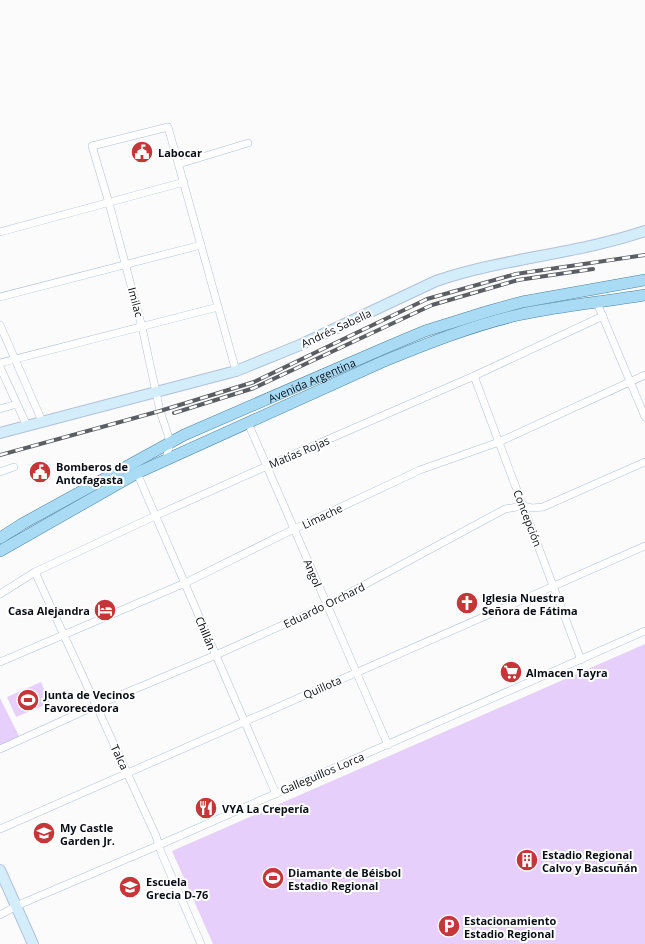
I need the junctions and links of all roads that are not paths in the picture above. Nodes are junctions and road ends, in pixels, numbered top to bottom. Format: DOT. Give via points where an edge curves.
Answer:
graph roads {
  1 [pos="248,143"];
  2 [pos="179,164"];
  3 [pos="184,182"];
  4 [pos="109,203"];
  5 [pos="0,232"];
  6 [pos="645,232"];
  7 [pos="201,245"];
  8 [pos="126,265"];
  9 [pos="645,280"];
  10 [pos="645,295"];
  11 [pos="0,297"];
  12 [pos="597,303"];
  13 [pos="218,307"];
  14 [pos="603,316"];
  15 [pos="0,325"];
  16 [pos="142,327"];
  17 [pos="15,358"];
  18 [pos="0,363"];
  19 [pos="0,367"];
  20 [pos="236,371"];
  21 [pos="645,375"];
  22 [pos="474,376"];
  23 [pos="630,382"];
  24 [pos="156,392"];
  25 [pos="17,404"];
  26 [pos="0,409"];
  27 [pos="645,417"];
  28 [pos="42,421"];
  29 [pos="248,423"];
  30 [pos="27,426"];
  31 [pos="0,432"];
  32 [pos="499,442"];
  33 [pos="170,443"];
  34 [pos="166,459"];
  35 [pos="645,462"];
  36 [pos="267,466"];
  37 [pos="14,467"];
  38 [pos="0,472"];
  39 [pos="137,473"];
  40 [pos="523,506"];
  41 [pos="155,516"];
  42 [pos="294,529"];
  43 [pos="0,538"];
  44 [pos="645,546"];
  45 [pos="0,551"];
  46 [pos="35,572"];
  47 [pos="185,583"];
  48 [pos="553,586"];
  49 [pos="0,594"];
  50 [pos="327,605"];
  51 [pos="645,631"];
  52 [pos="64,634"];
  53 [pos="216,655"];
  54 [pos="582,660"];
  55 [pos="0,662"];
  56 [pos="356,672"];
  57 [pos="97,706"];
  58 [pos="244,721"];
  59 [pos="388,745"];
  60 [pos="0,749"];
  61 [pos="127,772"];
  62 [pos="276,794"];
  63 [pos="0,828"];
  64 [pos="158,845"];
  65 [pos="0,870"];
  66 [pos="16,906"];
  67 [pos="0,915"];
  68 [pos="33,944"];
  69 [pos="201,944"];
  1 -- 2 [label="street"];
  2 -- 3 [label="street"];
  2 -- 4 [label="street, Imilac" via="168,126 92,146"];
  3 -- 4 [label="street"];
  3 -- 7 [label="street"];
  4 -- 5 [label="street"];
  4 -- 8 [label="street, Imilac"];
  6 -- 20 [label="main road, Andrés Sabella" via="496,264 441,279 300,345"];
  7 -- 8 [label="street"];
  7 -- 13 [label="street"];
  8 -- 11 [label="street"];
  8 -- 16 [label="street, Imilac"];
  9 -- 33 [label="main road, Avenida Argentina" via="522,302 425,331"];
  10 -- 12 [label="main road, Avenida Argentina"];
  12 -- 14 [label="street"];
  12 -- 29 [label="main road, Avenida Argentina" via="518,315 449,336 382,362"];
  13 -- 16 [label="street"];
  13 -- 20 [label="street"];
  14 -- 22 [label="street, Matías Rojas"];
  14 -- 23 [label="street"];
  15 -- 17 [label="street"];
  16 -- 17 [label="street"];
  16 -- 24 [label="street, Imilac"];
  17 -- 18 [label="street"];
  17 -- 28 [label="street"];
  19 -- 25 [label="street"];
  20 -- 24 [label="main road, Andrés Sabella"];
  21 -- 23 [label="street, Limache"];
  22 -- 32 [label="street, Concepción"];
  22 -- 36 [label="street, Matías Rojas"];
  23 -- 27 [label="street"];
  23 -- 32 [label="street, Limache"];
  24 -- 28 [label="main road, Andrés Sabella"];
  24 -- 33 [label="street, Imilac"];
  25 -- 26 [label="street"];
  25 -- 30 [label="street"];
  28 -- 30 [label="main road, Andrés Sabella"];
  29 -- 34 [label="main road, Avenida Argentina"];
  29 -- 36 [label="street, Angol"];
  30 -- 31 [label="main road, Andrés Sabella"];
  32 -- 40 [label="street, Concepción"];
  32 -- 42 [label="street, Limache" via="420,470"];
  33 -- 34 [label="street"];
  33 -- 43 [label="main road, Avenida Argentina"];
  34 -- 39 [label="main road, Avenida Argentina"];
  35 -- 40 [label="street, Eduardo Orchard" via="542,507"];
  36 -- 41 [label="street, Matías Rojas"];
  36 -- 42 [label="street, Angol"];
  37 -- 38 [label="street"];
  39 -- 41 [label="street, Chillán"];
  39 -- 45 [label="main road, Avenida Argentina"];
  40 -- 48 [label="street, Concepción"];
  40 -- 50 [label="street, Eduardo Orchard" via="505,509 487,518"];
  41 -- 46 [label="street, Matías Rojas"];
  41 -- 47 [label="street, Chillán"];
  42 -- 47 [label="street, Limache"];
  42 -- 50 [label="street, Angol"];
  44 -- 48 [label="street, Quillota"];
  46 -- 49 [label="street, Matías Rojas"];
  46 -- 52 [label="street, Talca"];
  47 -- 52 [label="street, Limache"];
  47 -- 53 [label="street, Chillán"];
  48 -- 54 [label="street, Concepción"];
  48 -- 56 [label="street, Quillota"];
  50 -- 53 [label="street, Eduardo Orchard"];
  50 -- 56 [label="street, Angol"];
  51 -- 54 [label="street, Galleguillos Lorca"];
  52 -- 55 [label="street, Limache"];
  52 -- 57 [label="street, Talca"];
  53 -- 57 [label="street, Eduardo Orchard"];
  53 -- 58 [label="street, Chillán"];
  54 -- 59 [label="street, Galleguillos Lorca"];
  56 -- 58 [label="street, Quillota"];
  56 -- 59 [label="street, Angol"];
  57 -- 60 [label="street, Eduardo Orchard"];
  57 -- 61 [label="street, Talca"];
  58 -- 61 [label="street, Quillota"];
  58 -- 62 [label="street, Chillán"];
  59 -- 62 [label="street, Galleguillos Lorca"];
  61 -- 63 [label="street, Quillota"];
  61 -- 64 [label="street, Talca"];
  62 -- 64 [label="street, Galleguillos Lorca"];
  64 -- 66 [label="street, Galleguillos Lorca"];
  64 -- 69 [label="street, Talca"];
  65 -- 66 [label="main road"];
  66 -- 67 [label="street, Galleguillos Lorca"];
  66 -- 68 [label="main road"];
}
